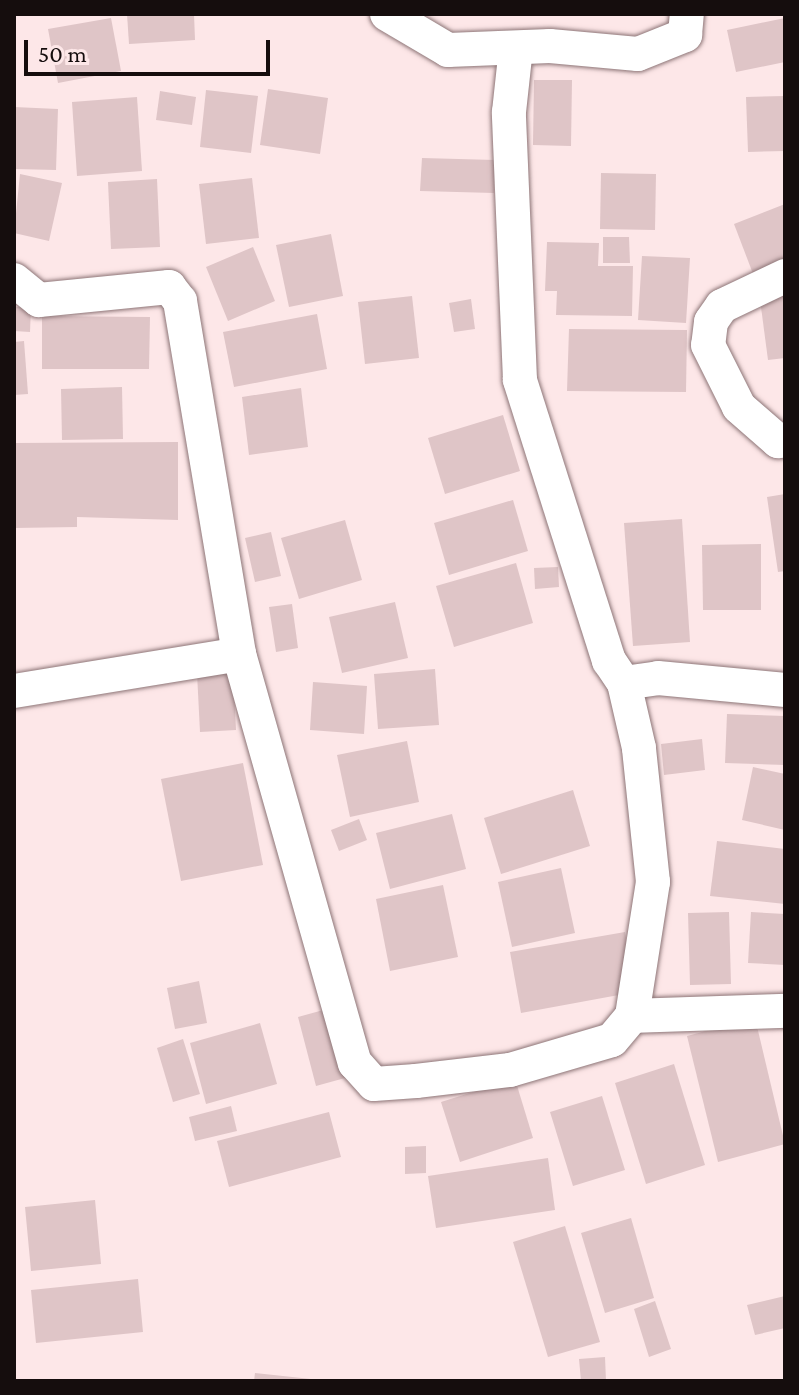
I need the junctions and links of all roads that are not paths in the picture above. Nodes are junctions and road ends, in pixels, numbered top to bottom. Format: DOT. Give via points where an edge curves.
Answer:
graph roads {
  1 [pos="387,14"];
  2 [pos="687,14"];
  3 [pos="516,48"];
  4 [pos="785,276"];
  5 [pos="14,280"];
  6 [pos="785,440"];
  7 [pos="239,654"];
  8 [pos="624,683"];
  9 [pos="785,690"];
  10 [pos="14,691"];
  11 [pos="785,1011"];
  12 [pos="632,1016"];
  1 -- 3 [label="street" via="448,50"];
  2 -- 3 [label="street" via="685,35 638,54"];
  3 -- 8 [label="street" via="509,112 520,380 609,661"];
  4 -- 6 [label="street" via="722,306 711,322 708,345 739,407 778,441"];
  5 -- 7 [label="street" via="39,300 169,287 180,301"];
  7 -- 10 [label="street"];
  7 -- 12 [label="street" via="355,1063 374,1084 510,1070 612,1040"];
  8 -- 9 [label="street" via="658,678"];
  8 -- 12 [label="street" via="639,748 653,882"];
  11 -- 12 [label="street"];
}
